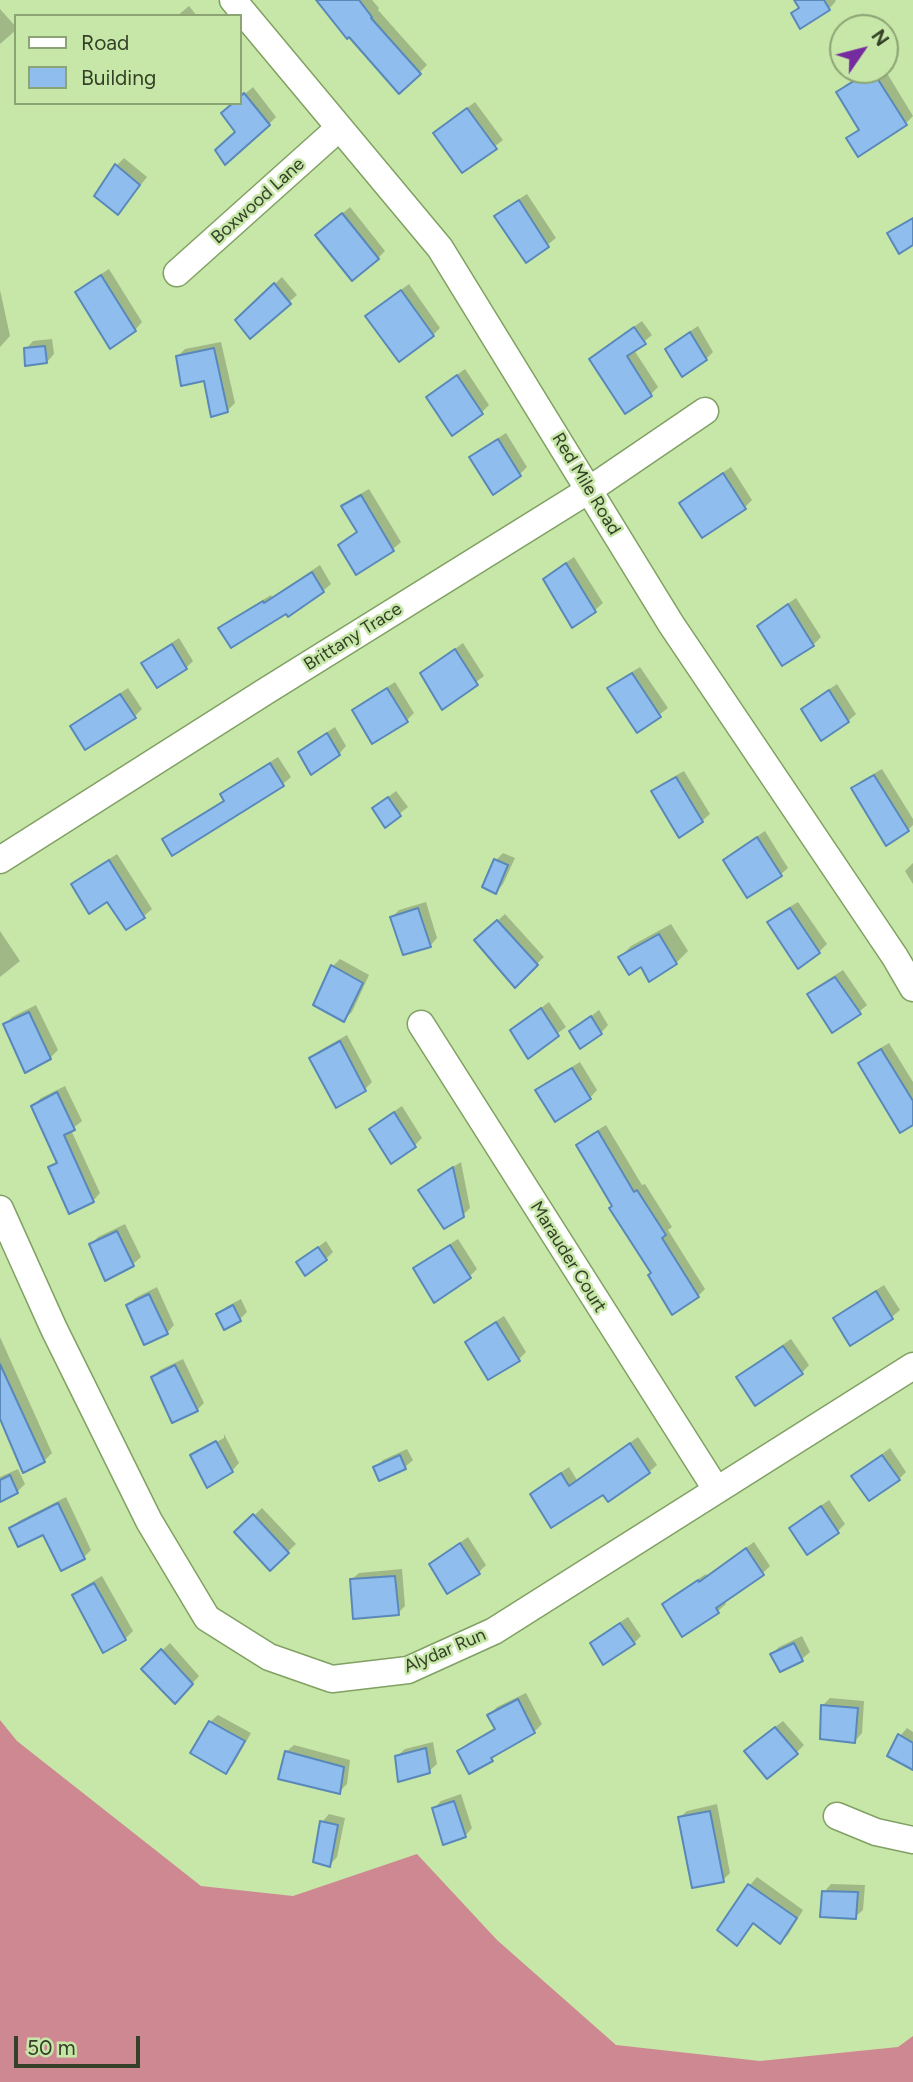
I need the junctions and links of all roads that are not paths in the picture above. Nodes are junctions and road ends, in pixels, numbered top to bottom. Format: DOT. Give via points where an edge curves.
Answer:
graph roads {
  1 [pos="233,0"];
  2 [pos="339,128"];
  3 [pos="177,273"];
  4 [pos="705,411"];
  5 [pos="589,490"];
  6 [pos="0,860"];
  7 [pos="913,988"];
  8 [pos="421,1024"];
  9 [pos="0,1209"];
  10 [pos="913,1366"];
  11 [pos="716,1489"];
  12 [pos="837,1816"];
  13 [pos="913,1840"];
  1 -- 2 [label="street, Red Mile Road"];
  2 -- 3 [label="street, Boxwood Lane"];
  2 -- 5 [label="street, Red Mile Road" via="440,248"];
  4 -- 5 [label="street, Brittany Trace"];
  5 -- 6 [label="street, Brittany Trace"];
  5 -- 7 [label="street, Red Mile Road" via="671,624"];
  8 -- 11 [label="street, Marauder Court"];
  9 -- 11 [label="street, Alydar Run" via="149,1521 207,1618 269,1657 332,1679 408,1670 494,1631"];
  10 -- 11 [label="street, Alydar Run"];
  12 -- 13 [label="street" via="876,1832"];
}
